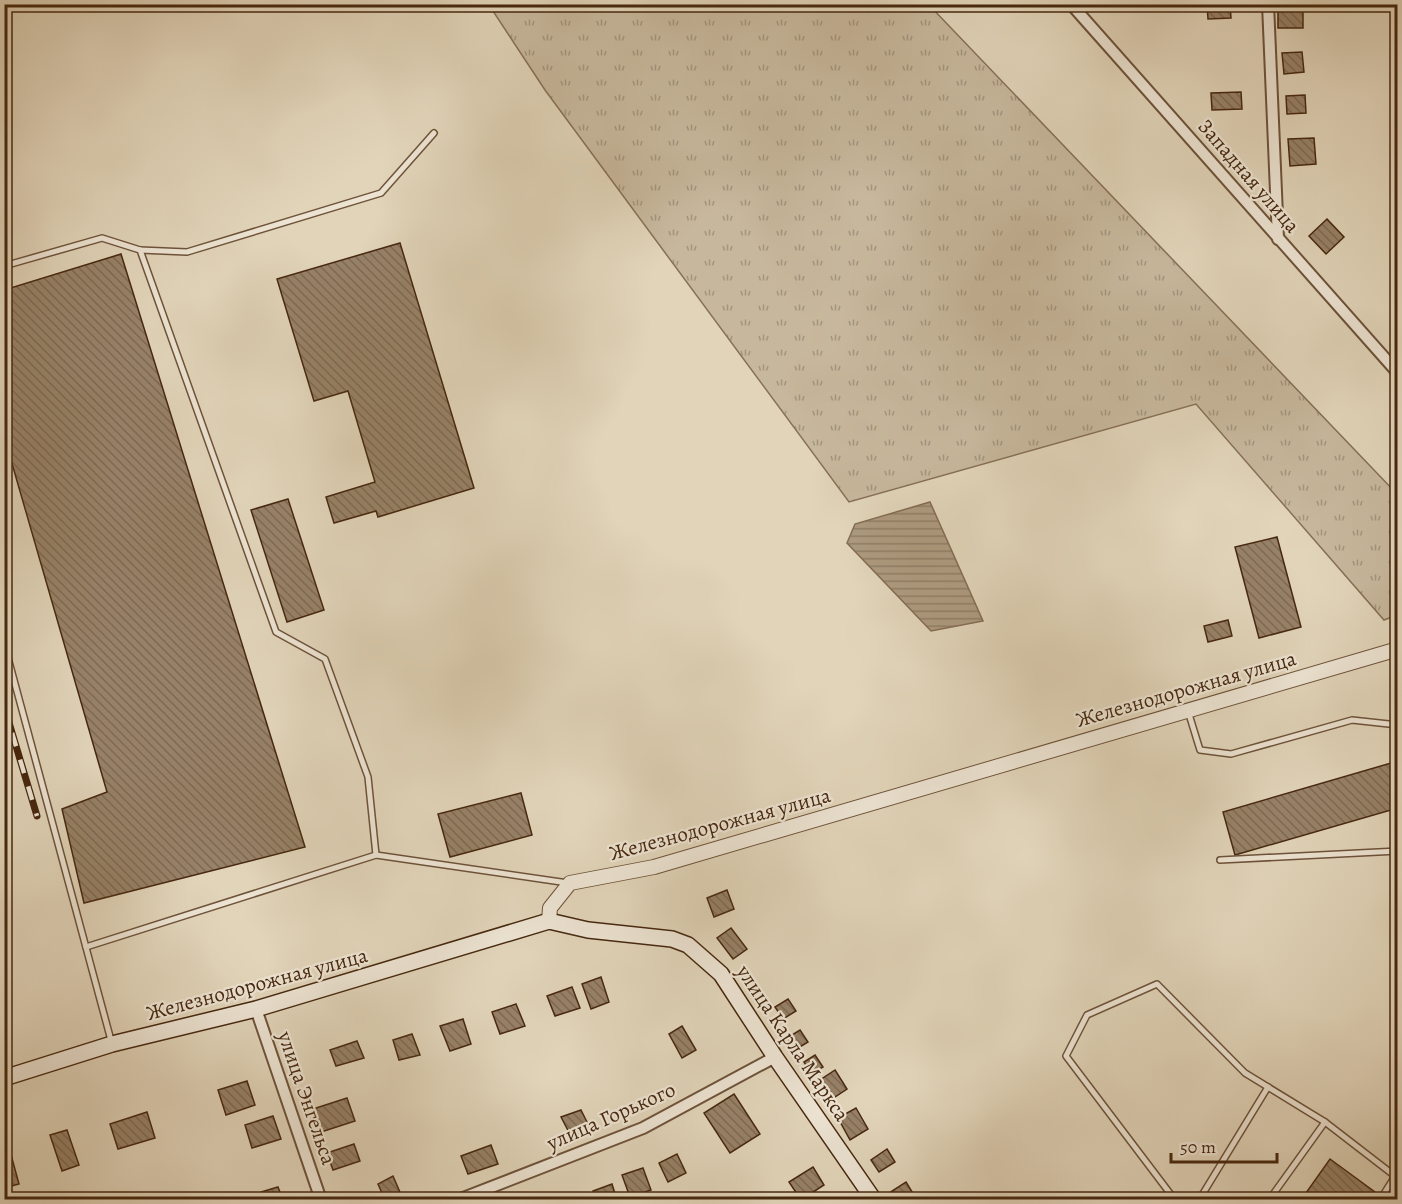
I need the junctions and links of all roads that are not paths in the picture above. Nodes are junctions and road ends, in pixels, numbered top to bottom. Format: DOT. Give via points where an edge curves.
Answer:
graph roads {
  1 [pos="1071,4"];
  2 [pos="1268,4"];
  3 [pos="434,133"];
  4 [pos="1278,239"];
  5 [pos="140,250"];
  6 [pos="4,266"];
  7 [pos="1398,374"];
  8 [pos="4,643"];
  9 [pos="1398,649"];
  10 [pos="1188,711"];
  11 [pos="1398,725"];
  12 [pos="1398,851"];
  13 [pos="376,855"];
  14 [pos="1220,860"];
  15 [pos="570,883"];
  16 [pos="549,921"];
  17 [pos="86,947"];
  18 [pos="256,1009"];
  19 [pos="112,1044"];
  20 [pos="775,1057"];
  21 [pos="4,1078"];
  22 [pos="1268,1087"];
  23 [pos="1325,1122"];
  24 [pos="321,1200"];
  25 [pos="458,1200"];
  26 [pos="874,1200"];
  27 [pos="1175,1200"];
  28 [pos="1199,1200"];
  29 [pos="1269,1200"];
  30 [pos="1380,1200"];
  1 -- 4 [label="street, Западная улица"];
  2 -- 4 [label="street"];
  3 -- 5 [label="lane" via="381,193 187,252"];
  4 -- 7 [label="street, Западная улица"];
  5 -- 6 [label="lane" via="102,238"];
  5 -- 13 [label="lane" via="276,632 325,658 368,777"];
  8 -- 17 [label="lane"];
  9 -- 10 [label="street, Железнодорожная улица"];
  10 -- 11 [label="lane" via="1200,750 1231,754 1352,720"];
  10 -- 15 [label="street, Железнодорожная улица" via="654,867"];
  12 -- 14 [label="lane"];
  13 -- 15 [label="lane"];
  13 -- 17 [label="lane"];
  15 -- 16 [label="street" via="550,908"];
  16 -- 18 [label="main road, Железнодорожная улица"];
  16 -- 20 [label="main road, улица Карла Маркса" via="588,930 672,939 688,945 721,974"];
  17 -- 19 [label="lane"];
  18 -- 19 [label="main road, Железнодорожная улица"];
  18 -- 24 [label="street, улица Энгельса"];
  19 -- 21 [label="main road, Железнодорожная улица"];
  20 -- 25 [label="street, улица Горького" via="643,1128"];
  20 -- 26 [label="main road, улица Карла Маркса"];
  22 -- 23 [label="lane"];
  22 -- 27 [label="lane" via="1245,1073 1157,984 1088,1015 1066,1056"];
  22 -- 28 [label="lane"];
  23 -- 29 [label="lane"];
  23 -- 30 [label="lane" via="1395,1176"];
}
